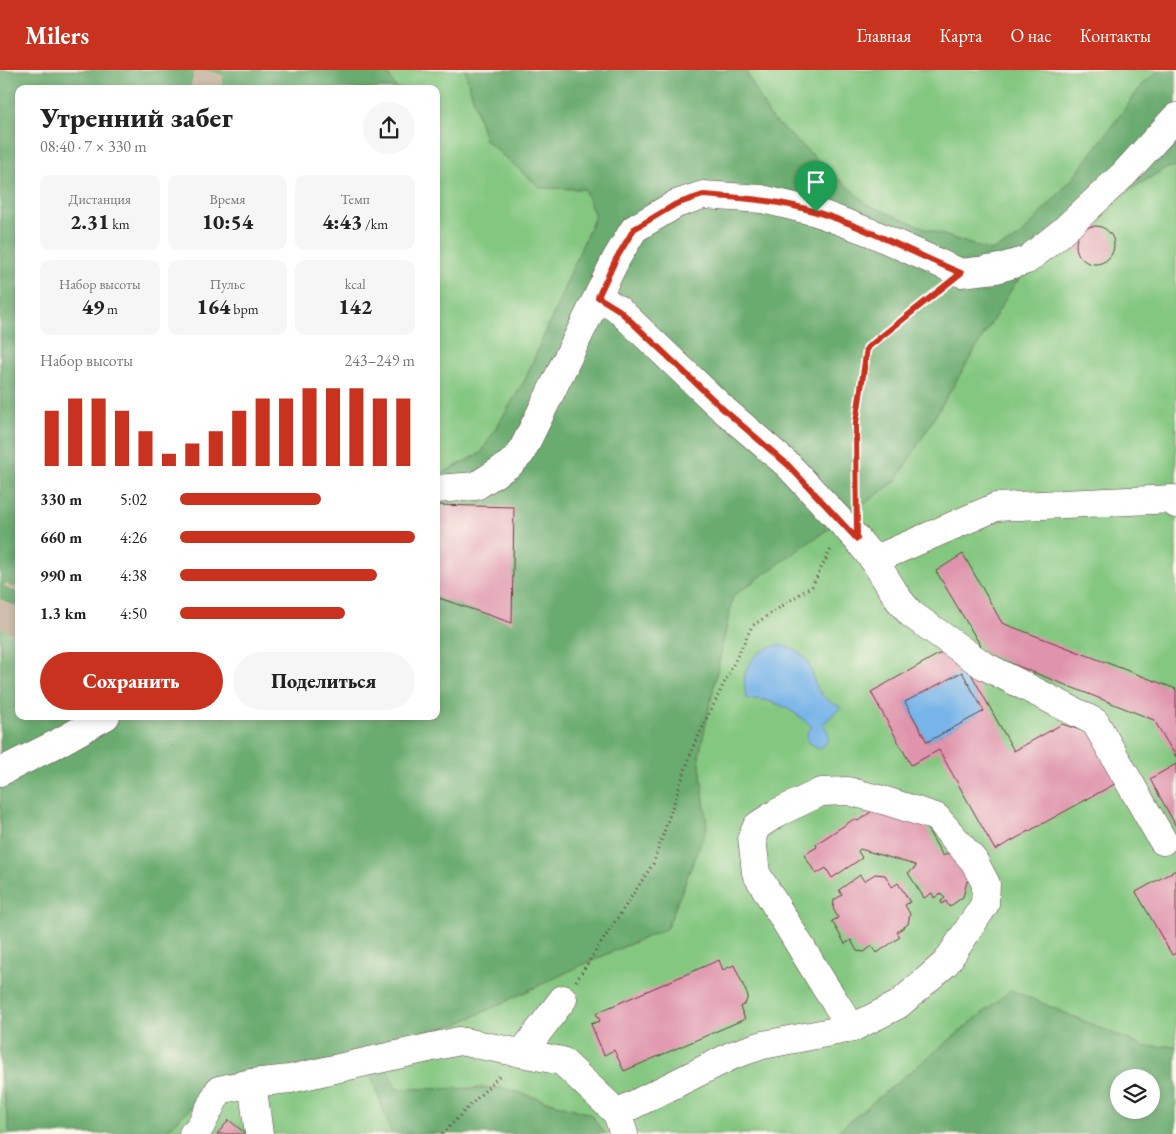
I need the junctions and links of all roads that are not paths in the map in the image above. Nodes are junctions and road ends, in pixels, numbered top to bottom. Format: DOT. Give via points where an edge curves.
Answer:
graph roads {
  1 [pos="1176,117"];
  2 [pos="598,297"];
  3 [pos="440,489"];
  4 [pos="1175,501"];
  5 [pos="874,560"];
  6 [pos="99,720"];
  7 [pos="0,772"];
  8 [pos="1164,841"];
  9 [pos="563,999"];
  10 [pos="852,1028"];
  11 [pos="522,1053"];
  12 [pos="252,1083"];
  13 [pos="621,1124"];
  14 [pos="193,1134"];
  15 [pos="259,1134"];
  1 -- 2 [label="lane" via="1124,174 1027,260 996,269 961,273 816,212 762,199 703,195 676,204 634,229"];
  2 -- 3 [label="lane" via="521,453 476,486"];
  2 -- 5 [label="lane" via="619,310 723,409 788,465"];
  4 -- 5 [label="lane" via="996,507"];
  5 -- 8 [label="lane" via="911,614 983,665 1095,722"];
  6 -- 7 [label="lane"];
  9 -- 11 [label="lane"];
  10 -- 10 [label="lane" via="898,1005 946,963 985,904 986,884 974,861 936,817 848,791 822,792 757,826 752,837 756,873"];
  10 -- 13 [label="lane" via="763,1045 733,1055"];
  11 -- 12 [label="lane" via="459,1041 290,1079"];
  11 -- 13 [label="lane" via="562,1060"];
  12 -- 14 [label="lane" via="219,1090"];
  12 -- 15 [label="lane"];
}
